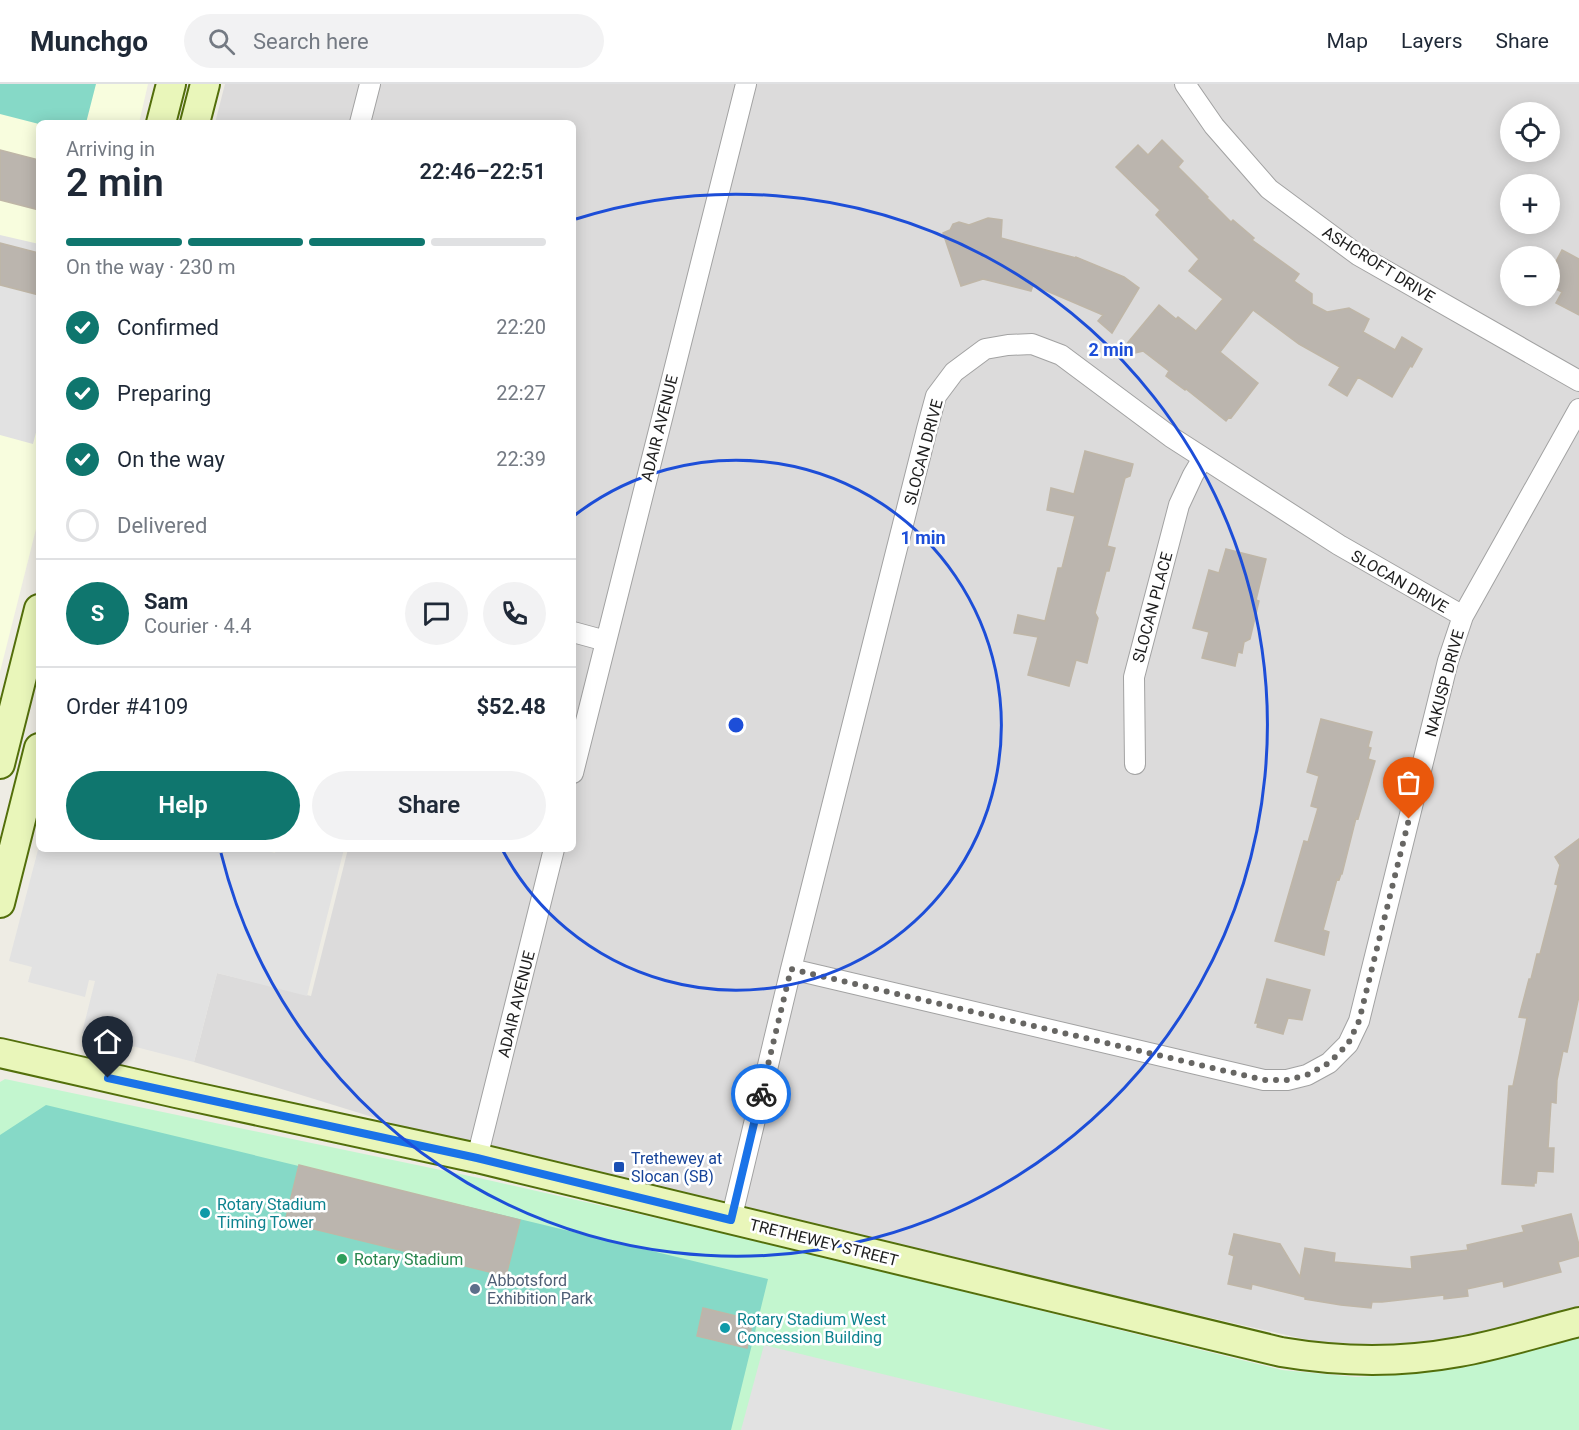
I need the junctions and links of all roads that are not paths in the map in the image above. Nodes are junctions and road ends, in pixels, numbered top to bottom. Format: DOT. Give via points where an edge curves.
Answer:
graph roads {
  1 [pos="171,84"];
  2 [pos="205,84"];
  3 [pos="370,84"];
  4 [pos="746,84"];
  5 [pos="1185,84"];
  6 [pos="162,120"];
  7 [pos="196,120"];
  8 [pos="361,120"];
  9 [pos="1579,381"];
  10 [pos="1579,410"];
  11 [pos="1203,458"];
  12 [pos="1463,616"];
  13 [pos="36,621"];
  14 [pos="576,633"];
  15 [pos="606,641"];
  16 [pos="36,760"];
  17 [pos="576,761"];
  18 [pos="0,764"];
  19 [pos="1135,764"];
  20 [pos="553,852"];
  21 [pos="0,903"];
  22 [pos="791,969"];
  23 [pos="0,1053"];
  24 [pos="477,1158"];
  25 [pos="731,1220"];
  26 [pos="1579,1322"];
  1 -- 6 [label="street"];
  2 -- 7 [label="street"];
  3 -- 8 [label="street"];
  4 -- 15 [label="street, ADAIR AVENUE"];
  5 -- 9 [label="street, ASHCROFT DRIVE" via="1214,126 1278,196 1358,255"];
  10 -- 12 [label="street, NAKUSP DRIVE"];
  11 -- 12 [label="street, SLOCAN DRIVE" via="1339,545"];
  11 -- 19 [label="street, SLOCAN PLACE" via="1179,505 1134,677"];
  11 -- 22 [label="street, SLOCAN DRIVE" via="1061,355 1032,344 985,350 954,372 936,396"];
  12 -- 22 [label="street, NAKUSP DRIVE" via="1448,661 1359,1021 1348,1044 1329,1063 1307,1075 1264,1080"];
  13 -- 18 [label="street"];
  14 -- 15 [label="street"];
  15 -- 17 [label="street, ADAIR AVENUE"];
  16 -- 21 [label="street"];
  20 -- 24 [label="street, ADAIR AVENUE"];
  22 -- 25 [label="street, SLOCAN DRIVE"];
  23 -- 24 [label="street, TRETHEWEY STREET"];
  24 -- 25 [label="street, TRETHEWEY STREET"];
  25 -- 26 [label="street, TRETHEWEY STREET" via="1314,1357 1359,1361 1448,1354"];
}
